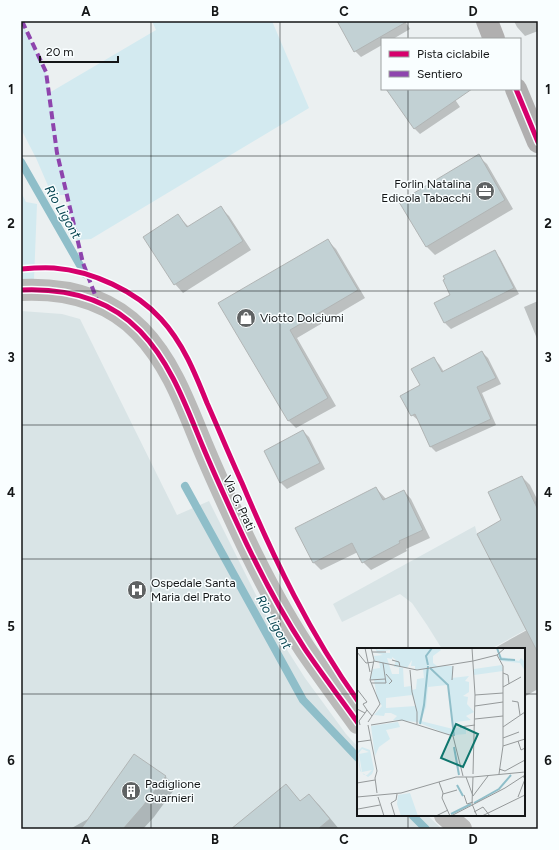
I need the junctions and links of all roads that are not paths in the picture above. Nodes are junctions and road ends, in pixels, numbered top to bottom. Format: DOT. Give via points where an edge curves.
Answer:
graph roads {
  1 [pos="487,21"];
  2 [pos="494,38"];
  3 [pos="516,90"];
  4 [pos="538,142"];
  5 [pos="21,290"];
  6 [pos="357,722"];
  7 [pos="446,816"];
  8 [pos="461,829"];
  1 -- 2 [label="main road"];
  3 -- 4 [label="main road"];
  5 -- 6 [label="street, Via G. Prati" via="55,290 97,300 139,329 152,344 177,385 214,474 283,612 305,649"];
  7 -- 8 [label="street"];
}
